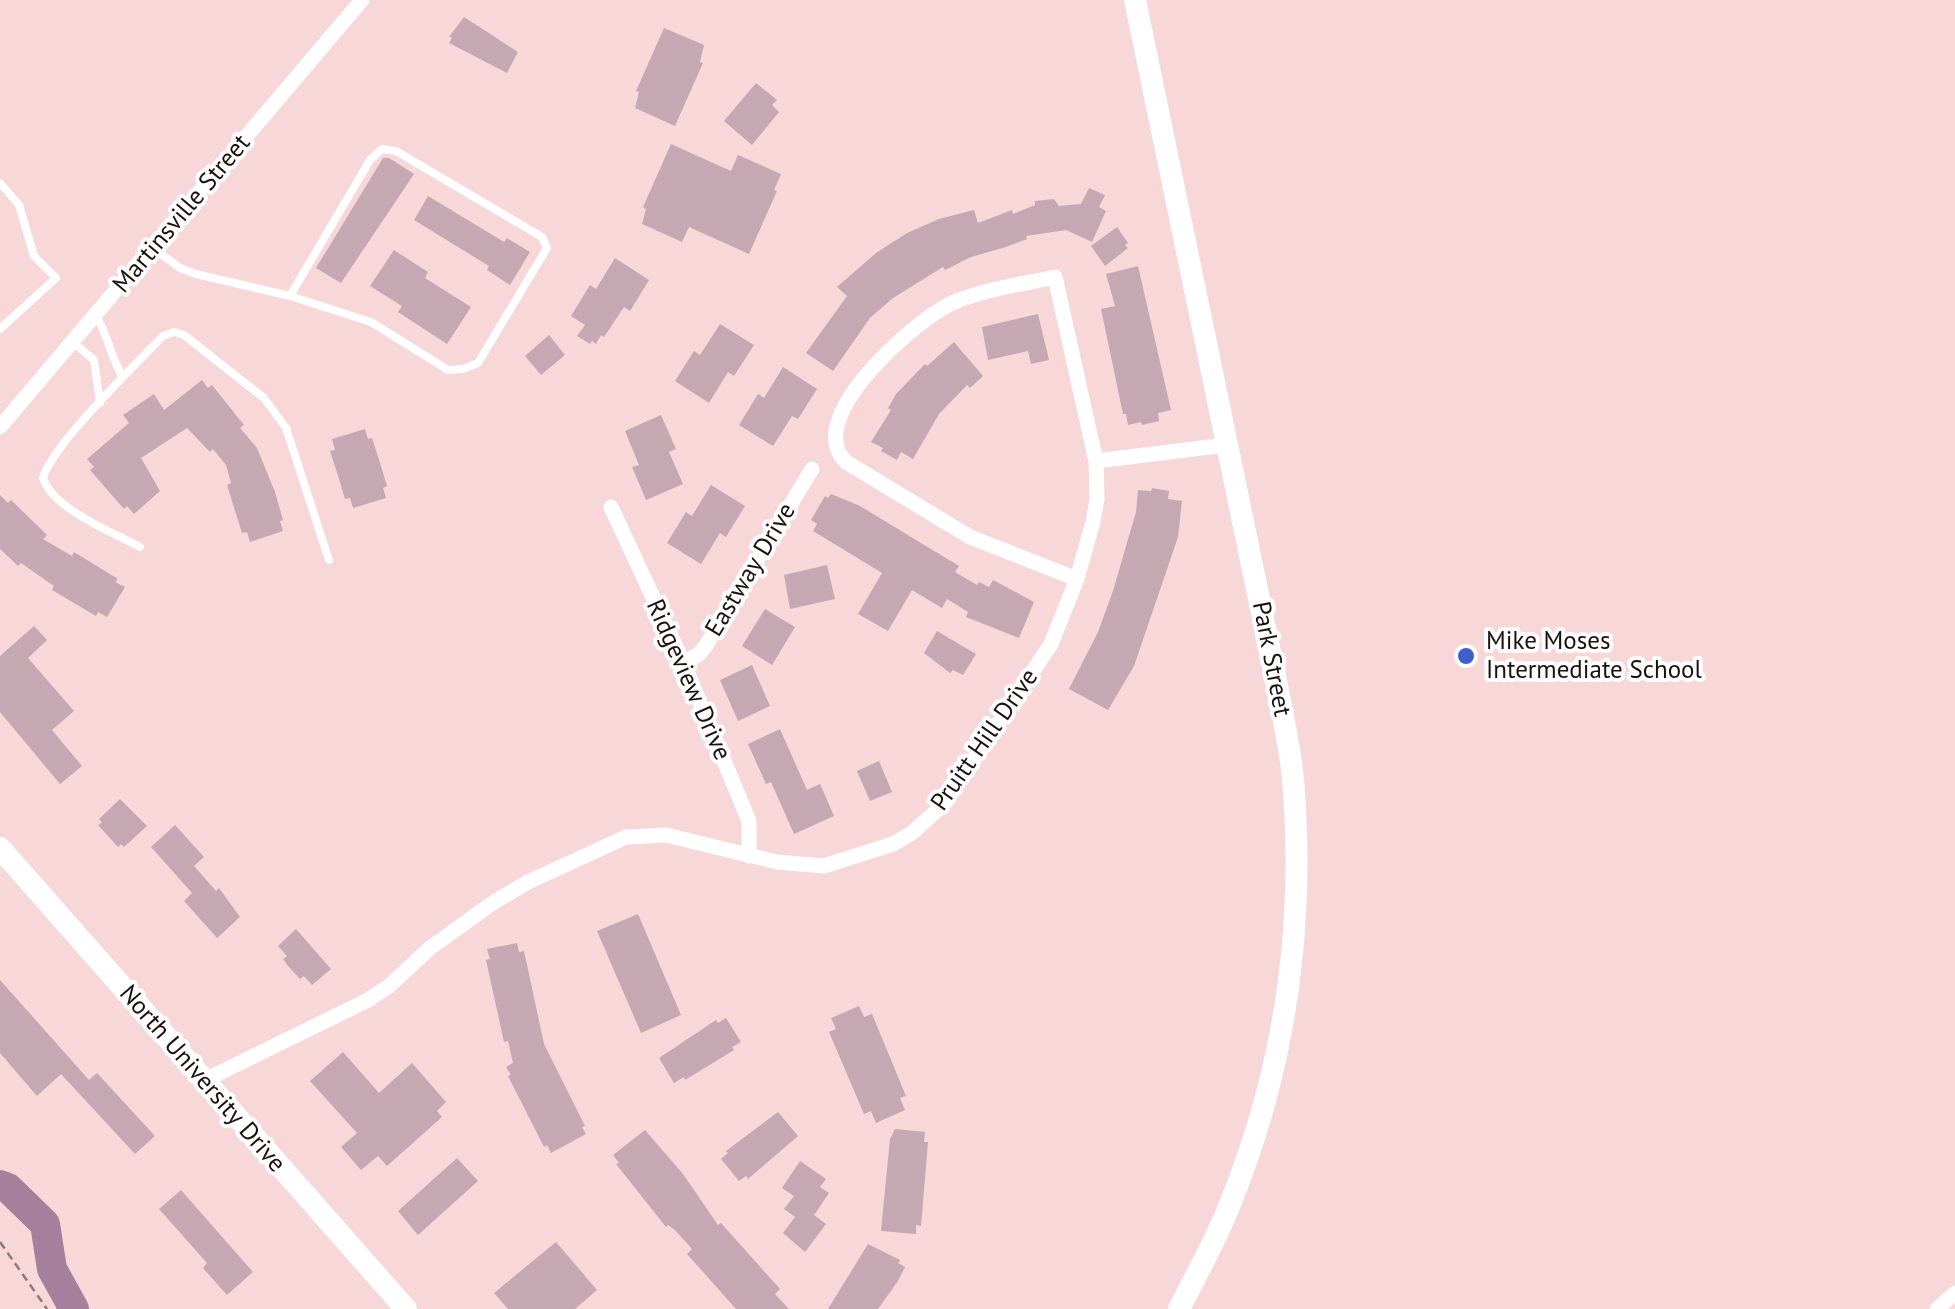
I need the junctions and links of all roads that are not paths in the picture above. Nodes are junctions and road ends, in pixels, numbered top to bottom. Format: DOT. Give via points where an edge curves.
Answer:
graph roads {
  1 [pos="362,0"];
  2 [pos="1135,0"];
  3 [pos="0,183"];
  4 [pos="153,248"];
  5 [pos="290,296"];
  6 [pos="96,316"];
  7 [pos="2,323"];
  8 [pos="74,342"];
  9 [pos="123,377"];
  10 [pos="100,402"];
  11 [pos="0,427"];
  12 [pos="1226,445"];
  13 [pos="1096,461"];
  14 [pos="812,469"];
  15 [pos="611,507"];
  16 [pos="140,547"];
  17 [pos="328,560"];
  18 [pos="1077,579"];
  19 [pos="682,662"];
  20 [pos="0,848"];
  21 [pos="749,856"];
  22 [pos="203,1080"];
  23 [pos="1955,1293"];
  24 [pos="406,1309"];
  25 [pos="1179,1309"];
  26 [pos="1938,1309"];
  1 -- 4 [label="street, Martinsville Street"];
  2 -- 12 [label="street, Park Street"];
  3 -- 7 [label="lane" via="20,205 34,256 56,278"];
  4 -- 5 [label="lane" via="196,274"];
  4 -- 6 [label="street, Martinsville Street"];
  5 -- 5 [label="lane" via="382,150 396,151 542,237 546,248 478,362 463,369 448,370 371,322"];
  6 -- 8 [label="street, Martinsville Street"];
  6 -- 9 [label="lane"];
  8 -- 10 [label="lane" via="94,360"];
  8 -- 11 [label="street, Martinsville Street"];
  9 -- 10 [label="lane"];
  9 -- 17 [label="lane" via="174,332 264,398 286,428"];
  10 -- 16 [label="lane" via="52,460 43,478 46,489"];
  12 -- 13 [label="street"];
  12 -- 25 [label="street, Park Street" via="1293,777 1297,890 1277,1065 1231,1202"];
  13 -- 18 [label="street, Pruitt Hill Drive" via="1094,522"];
  13 -- 18 [label="street, Pruitt Hill Drive" via="1055,277 966,298 913,327 863,382 838,424 836,440 846,462 970,537"];
  14 -- 19 [label="street, Eastway Drive" via="705,647"];
  15 -- 19 [label="street, Ridgeview Drive"];
  18 -- 21 [label="street, Pruitt Hill Drive" via="1038,664 928,820 893,844 824,866"];
  19 -- 21 [label="street, Ridgeview Drive" via="749,820"];
  20 -- 22 [label="street, North University Drive"];
  21 -- 22 [label="street, Pruitt Hill Drive" via="666,834 626,837 494,902 368,1000"];
  22 -- 24 [label="street, North University Drive"];
  23 -- 26 [label="street"];
}
